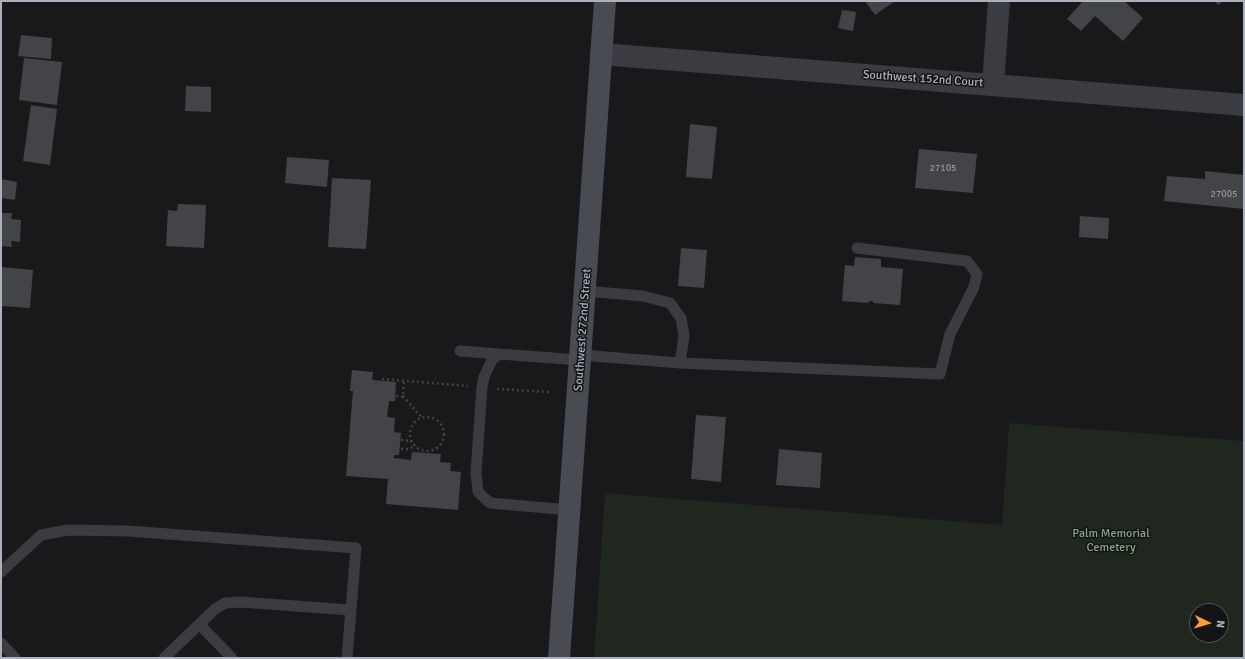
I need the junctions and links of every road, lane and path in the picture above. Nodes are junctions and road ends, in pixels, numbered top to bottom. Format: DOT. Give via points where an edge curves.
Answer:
graph roads {
  1 [pos="605,1"];
  2 [pos="999,1"];
  3 [pos="601,54"];
  4 [pos="993,85"];
  5 [pos="1244,105"];
  6 [pos="857,248"];
  7 [pos="585,291"];
  8 [pos="460,351"];
  9 [pos="499,354"];
  10 [pos="581,358"];
  11 [pos="680,363"];
  12 [pos="382,379"];
  13 [pos="404,381"];
  14 [pos="474,387"];
  15 [pos="496,389"];
  16 [pos="548,392"];
  17 [pos="396,396"];
  18 [pos="403,396"];
  19 [pos="422,418"];
  20 [pos="402,440"];
  21 [pos="412,441"];
  22 [pos="415,445"];
  23 [pos="401,449"];
  24 [pos="570,510"];
  25 [pos="1,572"];
  26 [pos="350,610"];
  27 [pos="200,625"];
  28 [pos="1,643"];
  29 [pos="15,658"];
  30 [pos="164,658"];
  31 [pos="232,658"];
  32 [pos="347,658"];
  33 [pos="559,658"];
  1 -- 3 [label="street, Southwest 272nd Street"];
  2 -- 4 [label="street"];
  3 -- 4 [label="street, Southwest 152nd Court"];
  3 -- 7 [label="street, Southwest 272nd Street"];
  4 -- 5 [label="street, Southwest 152nd Court"];
  6 -- 11 [label="lane" via="967,261 977,274 974,287 950,334 940,374"];
  7 -- 10 [label="street, Southwest 272nd Street"];
  7 -- 11 [label="lane" via="643,296 670,304 681,318 684,336"];
  8 -- 9 [label="lane"];
  9 -- 10 [label="lane"];
  9 -- 24 [label="lane" via="488,367 482,387 476,473 478,492 490,503 498,505"];
  10 -- 11 [label="lane"];
  10 -- 24 [label="street, Southwest 272nd Street"];
  12 -- 13 [label="path"];
  13 -- 14 [label="path"];
  13 -- 18 [label="path"];
  15 -- 16 [label="path"];
  17 -- 18 [label="path"];
  18 -- 19 [label="path"];
  19 -- 21 [label="path" via="412,427"];
  19 -- 22 [label="path" via="430,417 440,423 444,431 443,439 439,446 431,450 422,450"];
  20 -- 21 [label="path"];
  21 -- 22 [label="path"];
  22 -- 23 [label="path" via="410,449"];
  24 -- 33 [label="street, Southwest 272nd Street"];
  25 -- 26 [label="lane" via="42,535 68,530 128,531 356,548"];
  26 -- 27 [label="lane" via="233,602 215,609"];
  26 -- 32 [label="lane"];
  27 -- 30 [label="lane"];
  27 -- 31 [label="lane"];
  28 -- 29 [label="lane"];
}
